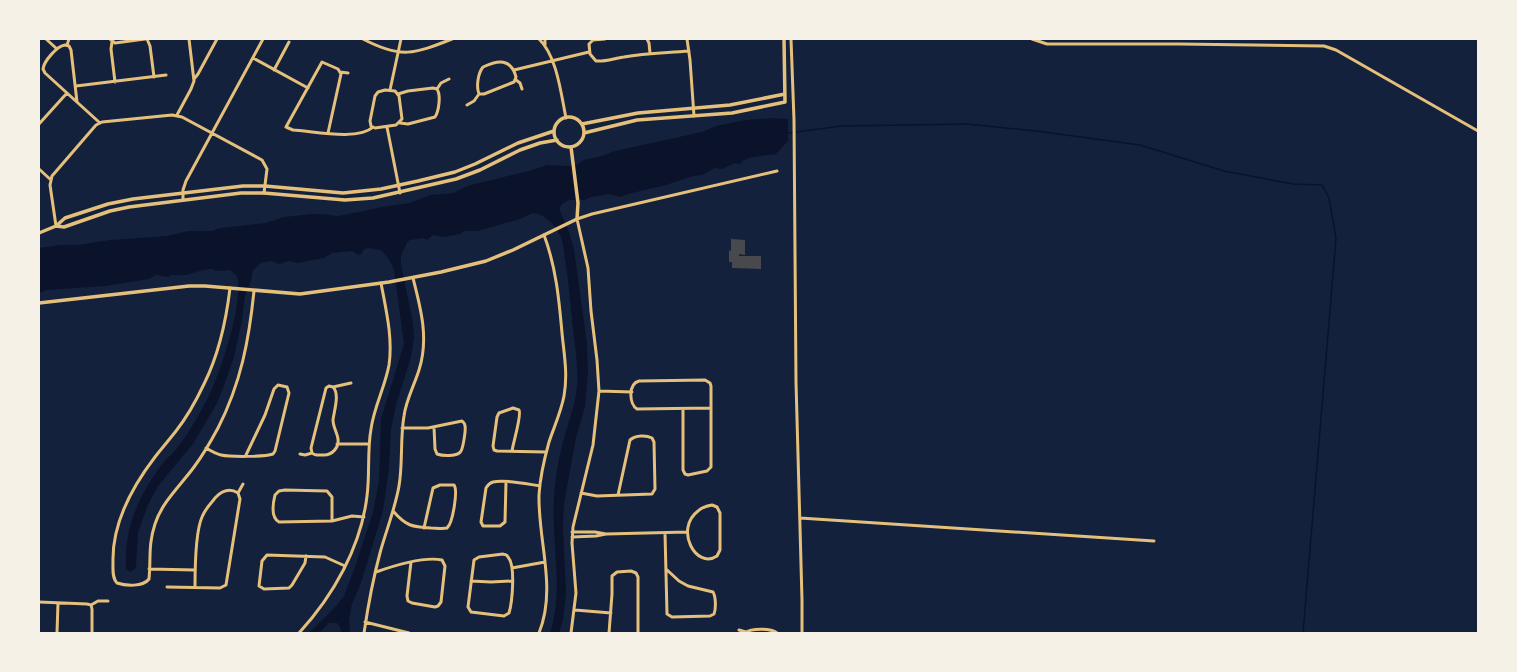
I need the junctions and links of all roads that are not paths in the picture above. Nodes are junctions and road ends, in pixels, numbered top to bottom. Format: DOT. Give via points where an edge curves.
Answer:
graph roads {
  1 [pos="46,39"];
  2 [pos="69,39"];
  3 [pos="146,39"];
  4 [pos="189,39"];
  5 [pos="217,39"];
  6 [pos="263,39"];
  7 [pos="363,39"];
  8 [pos="401,39"];
  9 [pos="452,39"];
  10 [pos="539,39"];
  11 [pos="545,39"];
  12 [pos="605,39"];
  13 [pos="647,39"];
  14 [pos="687,39"];
  15 [pos="784,39"];
  16 [pos="791,39"];
  17 [pos="1032,39"];
  18 [pos="111,40"];
  19 [pos="289,42"];
  20 [pos="67,45"];
  21 [pos="545,45"];
  22 [pos="57,49"];
  23 [pos="689,51"];
  24 [pos="398,52"];
  25 [pos="589,52"];
  26 [pos="650,53"];
  27 [pos="253,58"];
  28 [pos="552,62"];
  29 [pos="41,69"];
  30 [pos="274,70"];
  31 [pos="514,70"];
  32 [pos="340,72"];
  33 [pos="348,73"];
  34 [pos="166,75"];
  35 [pos="154,77"];
  36 [pos="194,79"];
  37 [pos="449,79"];
  38 [pos="516,80"];
  39 [pos="114,82"];
  40 [pos="76,86"];
  41 [pos="308,88"];
  42 [pos="437,89"];
  43 [pos="522,89"];
  44 [pos="390,90"];
  45 [pos="67,93"];
  46 [pos="398,94"];
  47 [pos="479,94"];
  48 [pos="785,94"];
  49 [pos="793,99"];
  50 [pos="77,102"];
  51 [pos="785,102"];
  52 [pos="467,105"];
  53 [pos="694,108"];
  54 [pos="177,115"];
  55 [pos="694,116"];
  56 [pos="566,118"];
  57 [pos="40,121"];
  58 [pos="100,123"];
  59 [pos="400,123"];
  60 [pos="582,124"];
  61 [pos="387,127"];
  62 [pos="373,128"];
  63 [pos="554,131"];
  64 [pos="1478,131"];
  65 [pos="212,133"];
  66 [pos="328,133"];
  67 [pos="584,133"];
  68 [pos="557,140"];
  69 [pos="571,147"];
  70 [pos="39,169"];
  71 [pos="777,171"];
  72 [pos="51,180"];
  73 [pos="399,185"];
  74 [pos="265,186"];
  75 [pos="182,192"];
  76 [pos="264,193"];
  77 [pos="400,193"];
  78 [pos="183,200"];
  79 [pos="577,219"];
  80 [pos="56,226"];
  81 [pos="39,232"];
  82 [pos="544,235"];
  83 [pos="413,278"];
  84 [pos="381,283"];
  85 [pos="232,288"];
  86 [pos="252,290"];
  87 [pos="39,304"];
  88 [pos="351,382"];
  89 [pos="333,387"];
  90 [pos="599,392"];
  91 [pos="632,392"];
  92 [pos="683,408"];
  93 [pos="711,408"];
  94 [pos="434,427"];
  95 [pos="402,428"];
  96 [pos="337,444"];
  97 [pos="369,444"];
  98 [pos="206,448"];
  99 [pos="512,451"];
  100 [pos="546,452"];
  101 [pos="312,453"];
  102 [pos="300,454"];
  103 [pos="246,455"];
  104 [pos="506,482"];
  105 [pos="243,484"];
  106 [pos="540,486"];
  107 [pos="238,493"];
  108 [pos="581,493"];
  109 [pos="618,495"];
  110 [pos="393,511"];
  111 [pos="364,517"];
  112 [pos="800,518"];
  113 [pos="332,521"];
  114 [pos="424,528"];
  115 [pos="572,532"];
  116 [pos="687,532"];
  117 [pos="665,533"];
  118 [pos="606,534"];
  119 [pos="572,537"];
  120 [pos="1154,542"];
  121 [pos="306,556"];
  122 [pos="411,562"];
  123 [pos="545,562"];
  124 [pos="345,566"];
  125 [pos="512,568"];
  126 [pos="149,569"];
  127 [pos="666,569"];
  128 [pos="195,570"];
  129 [pos="376,572"];
  130 [pos="471,580"];
  131 [pos="512,581"];
  132 [pos="166,587"];
  133 [pos="195,587"];
  134 [pos="108,601"];
  135 [pos="39,602"];
  136 [pos="58,602"];
  137 [pos="90,605"];
  138 [pos="575,610"];
  139 [pos="611,613"];
  140 [pos="365,622"];
  141 [pos="739,630"];
  142 [pos="399,632"];
  143 [pos="746,632"];
  144 [pos="58,633"];
  145 [pos="92,633"];
  146 [pos="299,633"];
  147 [pos="364,633"];
  148 [pos="409,633"];
  149 [pos="539,633"];
  150 [pos="571,633"];
  151 [pos="609,633"];
  152 [pos="638,633"];
  153 [pos="777,633"];
  154 [pos="802,633"];
  1 -- 22 [label="street"];
  2 -- 20 [label="street"];
  3 -- 18 [label="street" via="117,43"];
  3 -- 35 [label="street" via="150,46"];
  4 -- 36 [label="street"];
  5 -- 36 [label="street"];
  6 -- 27 [label="street"];
  7 -- 24 [label="street" via="385,50"];
  8 -- 24 [label="street"];
  9 -- 24 [label="street" via="422,51"];
  10 -- 21 [label="street"];
  11 -- 21 [label="street"];
  12 -- 25 [label="street" via="591,42"];
  13 -- 26 [label="street"];
  14 -- 23 [label="street"];
  15 -- 48 [label="street"];
  16 -- 49 [label="street"];
  17 -- 64 [label="street" via="1047,44 1324,46 1336,50"];
  18 -- 39 [label="street"];
  19 -- 30 [label="street"];
  20 -- 22 [label="street"];
  20 -- 40 [label="street" via="71,50"];
  21 -- 28 [label="street"];
  22 -- 29 [label="street"];
  23 -- 26 [label="street"];
  23 -- 53 [label="street"];
  24 -- 44 [label="street"];
  25 -- 26 [label="street" via="592,58 599,62"];
  25 -- 28 [label="street"];
  27 -- 30 [label="street"];
  27 -- 65 [label="street"];
  28 -- 31 [label="street"];
  28 -- 56 [label="street"];
  29 -- 45 [label="street"];
  30 -- 41 [label="street"];
  31 -- 38 [label="street"];
  31 -- 47 [label="street" via="509,64 501,62 483,67 480,73"];
  32 -- 33 [label="street"];
  32 -- 41 [label="street" via="322,62"];
  32 -- 66 [label="street"];
  34 -- 35 [label="street"];
  35 -- 39 [label="street"];
  36 -- 54 [label="street"];
  37 -- 42 [label="street" via="441,83"];
  38 -- 43 [label="street"];
  38 -- 47 [label="street"];
  39 -- 40 [label="street"];
  40 -- 50 [label="street"];
  41 -- 66 [label="street" via="286,128"];
  42 -- 46 [label="street" via="420,89"];
  42 -- 59 [label="street" via="439,92 436,116 408,124"];
  44 -- 46 [label="street"];
  44 -- 62 [label="street" via="380,91 375,96 370,119"];
  45 -- 50 [label="street"];
  45 -- 57 [label="street"];
  46 -- 59 [label="street" via="402,115"];
  47 -- 52 [label="street"];
  48 -- 51 [label="street"];
  48 -- 53 [label="street" via="737,104"];
  49 -- 51 [label="street"];
  49 -- 112 [label="street"];
  50 -- 58 [label="street"];
  51 -- 55 [label="street" via="732,114"];
  53 -- 55 [label="street"];
  53 -- 60 [label="street" via="638,113"];
  54 -- 58 [label="street"];
  54 -- 65 [label="street"];
  55 -- 67 [label="street" via="637,120"];
  56 -- 60 [label="street" via="575,118"];
  56 -- 63 [label="street" via="558,122"];
  58 -- 72 [label="street"];
  59 -- 61 [label="street"];
  60 -- 67 [label="street"];
  61 -- 62 [label="street"];
  61 -- 73 [label="street"];
  62 -- 66 [label="street" via="356,134"];
  63 -- 68 [label="street"];
  63 -- 73 [label="street" via="518,143 462,169"];
  65 -- 74 [label="street" via="262,160 267,169"];
  65 -- 75 [label="street"];
  67 -- 69 [label="street" via="580,143"];
  68 -- 69 [label="street" via="564,146"];
  68 -- 77 [label="street" via="524,149 460,178"];
  69 -- 79 [label="street" via="578,203"];
  70 -- 72 [label="street"];
  71 -- 79 [label="street"];
  72 -- 80 [label="street"];
  73 -- 74 [label="street" via="343,193"];
  73 -- 77 [label="street"];
  74 -- 75 [label="street"];
  74 -- 76 [label="street"];
  75 -- 78 [label="street"];
  75 -- 80 [label="street" via="108,204 65,218"];
  76 -- 77 [label="street" via="345,200"];
  76 -- 78 [label="street"];
  78 -- 80 [label="street" via="119,209 64,227"];
  79 -- 82 [label="street"];
  79 -- 90 [label="street" via="588,268"];
  80 -- 81 [label="street"];
  82 -- 83 [label="street" via="486,261"];
  82 -- 100 [label="street" via="556,281 566,371 562,405"];
  83 -- 84 [label="street"];
  83 -- 95 [label="street" via="423,321 424,342 419,370 406,404"];
  84 -- 86 [label="street" via="300,294"];
  84 -- 97 [label="street" via="390,336 390,356 385,382 374,414"];
  85 -- 86 [label="street"];
  85 -- 87 [label="street" via="189,286"];
  85 -- 126 [label="street" via="223,333 205,383 186,418 149,465 126,506 116,532 113,559 116,582 144,583 149,579"];
  86 -- 98 [label="street" via="250,334 240,376 228,408"];
  88 -- 89 [label="street"];
  89 -- 96 [label="street" via="337,392 333,421"];
  89 -- 101 [label="street" via="329,386 325,390"];
  90 -- 91 [label="street"];
  90 -- 108 [label="street" via="593,445"];
  91 -- 92 [label="street" via="633,405 637,409"];
  91 -- 93 [label="street" via="632,385 637,381 706,380 711,384"];
  92 -- 93 [label="street"];
  92 -- 93 [label="street" via="683,470 688,475 707,471 712,467"];
  94 -- 94 [label="street" via="437,454 460,453 465,427 463,422"];
  94 -- 95 [label="street"];
  95 -- 110 [label="street" via="400,475"];
  96 -- 97 [label="street"];
  96 -- 101 [label="street" via="330,455"];
  97 -- 111 [label="street" via="368,488"];
  98 -- 103 [label="street" via="220,455"];
  98 -- 126 [label="street" via="157,518 150,545"];
  99 -- 99 [label="street" via="497,452 493,447 497,415 515,408 521,415"];
  99 -- 100 [label="street"];
  100 -- 106 [label="street"];
  101 -- 102 [label="street"];
  103 -- 103 [label="street" via="274,453 289,393 287,387 278,386 274,389"];
  104 -- 104 [label="street" via="492,482 487,487 481,522 483,526 501,525 505,522"];
  104 -- 106 [label="street"];
  105 -- 107 [label="street"];
  106 -- 123 [label="street" via="540,524"];
  107 -- 128 [label="street" via="220,493 204,513 199,527"];
  107 -- 133 [label="street" via="240,499 226,585 220,588"];
  108 -- 109 [label="street" via="597,496"];
  108 -- 115 [label="street"];
  109 -- 109 [label="street" via="654,493 654,442 650,437 634,437 629,442"];
  110 -- 114 [label="street" via="409,526"];
  110 -- 129 [label="street"];
  111 -- 113 [label="street" via="352,516"];
  111 -- 124 [label="street"];
  112 -- 120 [label="street"];
  112 -- 154 [label="street"];
  113 -- 113 [label="street" via="277,521 273,516 275,495 285,490 327,491 332,497"];
  114 -- 114 [label="street" via="445,529 450,525 456,490 454,485 440,484 433,488"];
  115 -- 118 [label="street"];
  115 -- 119 [label="street"];
  116 -- 116 [label="street" via="691,546 699,555 709,559 716,557 720,550 718,509 709,505 699,509 690,519"];
  116 -- 117 [label="street"];
  117 -- 118 [label="street"];
  117 -- 127 [label="street"];
  118 -- 119 [label="street"];
  119 -- 138 [label="street" via="576,584"];
  121 -- 121 [label="street" via="265,557 262,561 259,586 289,588 305,563"];
  121 -- 124 [label="street" via="329,558"];
  122 -- 122 [label="street" via="408,600 412,603 438,606 441,602 445,562 439,559"];
  122 -- 129 [label="street"];
  123 -- 125 [label="street"];
  123 -- 149 [label="street" via="547,597"];
  124 -- 146 [label="street" via="327,598"];
  125 -- 130 [label="street" via="506,555 477,558 473,562"];
  125 -- 131 [label="street"];
  126 -- 128 [label="street"];
  127 -- 127 [label="street" via="668,615 672,617 714,614 713,592 688,586"];
  128 -- 133 [label="street"];
  129 -- 140 [label="street"];
  130 -- 131 [label="street"];
  130 -- 131 [label="street" via="468,607 470,611 504,616 509,612"];
  132 -- 133 [label="street"];
  134 -- 137 [label="street" via="98,601"];
  135 -- 136 [label="street"];
  136 -- 137 [label="street"];
  136 -- 144 [label="street"];
  137 -- 145 [label="street"];
  138 -- 139 [label="street"];
  138 -- 150 [label="street"];
  139 -- 151 [label="street"];
  139 -- 152 [label="street" via="612,575 617,572 635,572 638,577"];
  140 -- 142 [label="street"];
  140 -- 147 [label="street"];
  141 -- 143 [label="street"];
  142 -- 148 [label="street"];
  143 -- 153 [label="street" via="771,630"];
}
